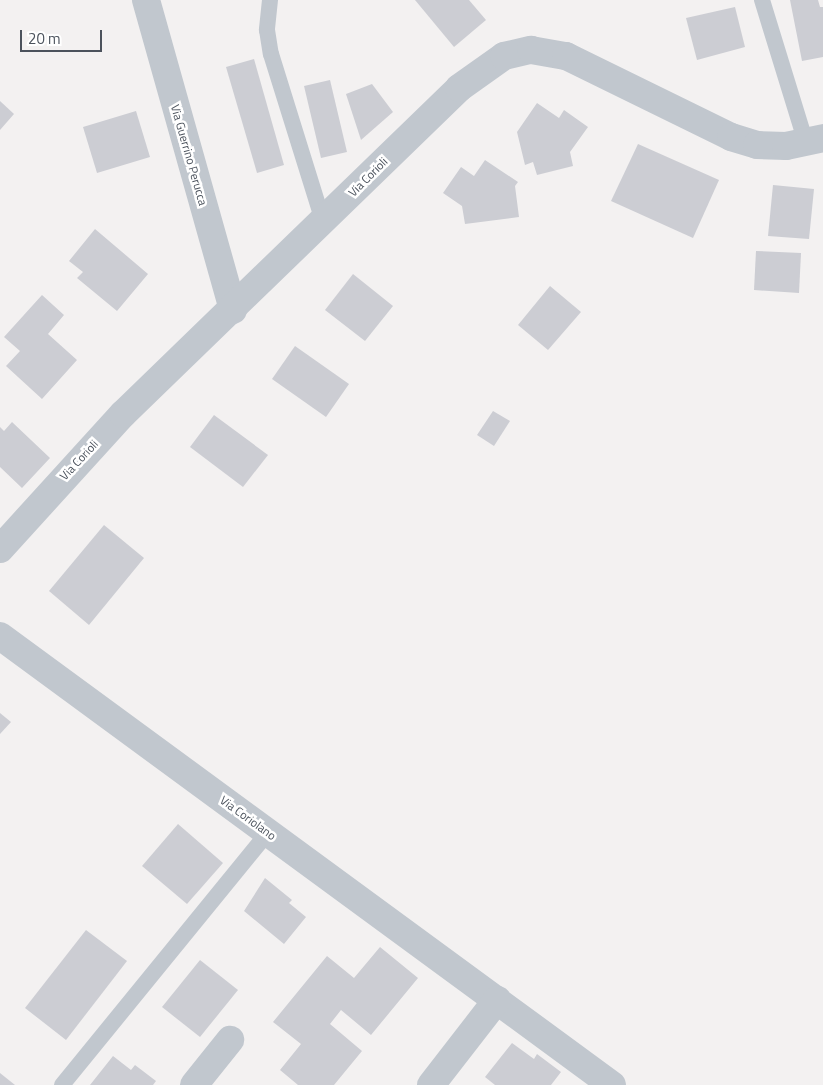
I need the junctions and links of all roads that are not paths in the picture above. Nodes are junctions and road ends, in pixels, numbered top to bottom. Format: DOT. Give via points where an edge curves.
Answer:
graph roads {
  1 [pos="146,0"];
  2 [pos="270,0"];
  3 [pos="762,0"];
  4 [pos="814,141"];
  5 [pos="323,221"];
  6 [pos="233,310"];
  7 [pos="0,549"];
  8 [pos="0,636"];
  9 [pos="268,832"];
  10 [pos="497,1000"];
  11 [pos="230,1040"];
  12 [pos="62,1085"];
  13 [pos="194,1085"];
  14 [pos="431,1085"];
  15 [pos="612,1085"];
  1 -- 6 [label="street, Via Guerrino Perucca"];
  2 -- 5 [label="lane" via="267,30 271,54"];
  3 -- 4 [label="lane"];
  4 -- 5 [label="street, Via Corioli" via="772,146 731,137 579,61 548,51 531,50 504,56 469,79"];
  5 -- 6 [label="street, Via Corioli"];
  6 -- 7 [label="street, Via Corioli" via="90,448"];
  8 -- 9 [label="street, Via Coriolano"];
  9 -- 10 [label="street, Via Coriolano"];
  9 -- 12 [label="lane"];
  10 -- 14 [label="street"];
  10 -- 15 [label="street, Via Coriolano"];
  11 -- 13 [label="street"];
}
